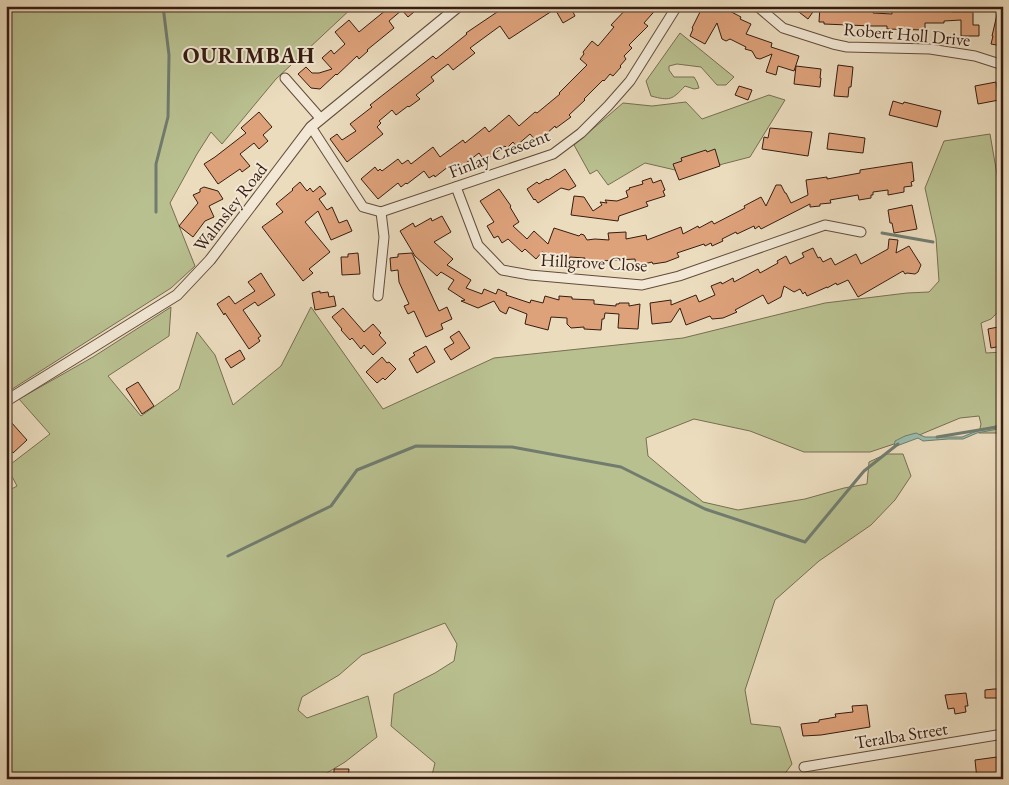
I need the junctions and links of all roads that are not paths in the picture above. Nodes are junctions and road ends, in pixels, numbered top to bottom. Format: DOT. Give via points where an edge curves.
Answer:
graph roads {
  1 [pos="459,6"];
  2 [pos="677,6"];
  3 [pos="757,6"];
  4 [pos="1003,65"];
  5 [pos="285,78"];
  6 [pos="321,119"];
  7 [pos="311,128"];
  8 [pos="456,186"];
  9 [pos="381,212"];
  10 [pos="861,232"];
  11 [pos="378,296"];
  12 [pos="6,402"];
  13 [pos="1003,734"];
  14 [pos="804,767"];
  1 -- 6 [label="street, Walmsley Road"];
  2 -- 8 [label="street, Finlay Crescent" via="630,81 581,133 553,154"];
  3 -- 4 [label="street, Robert Holl Drive" via="783,28 833,44 930,50 975,56"];
  5 -- 6 [label="street"];
  6 -- 7 [label="street, Walmsley Road"];
  7 -- 9 [label="street" via="363,207"];
  7 -- 12 [label="street, Walmsley Road" via="210,260 177,295"];
  8 -- 9 [label="street, Finlay Crescent"];
  8 -- 10 [label="street, Hillgrove Close" via="478,245 502,270 530,275 642,285 680,276 825,225"];
  9 -- 11 [label="street" via="384,237"];
  13 -- 14 [label="street, Teralba Street"];
}
